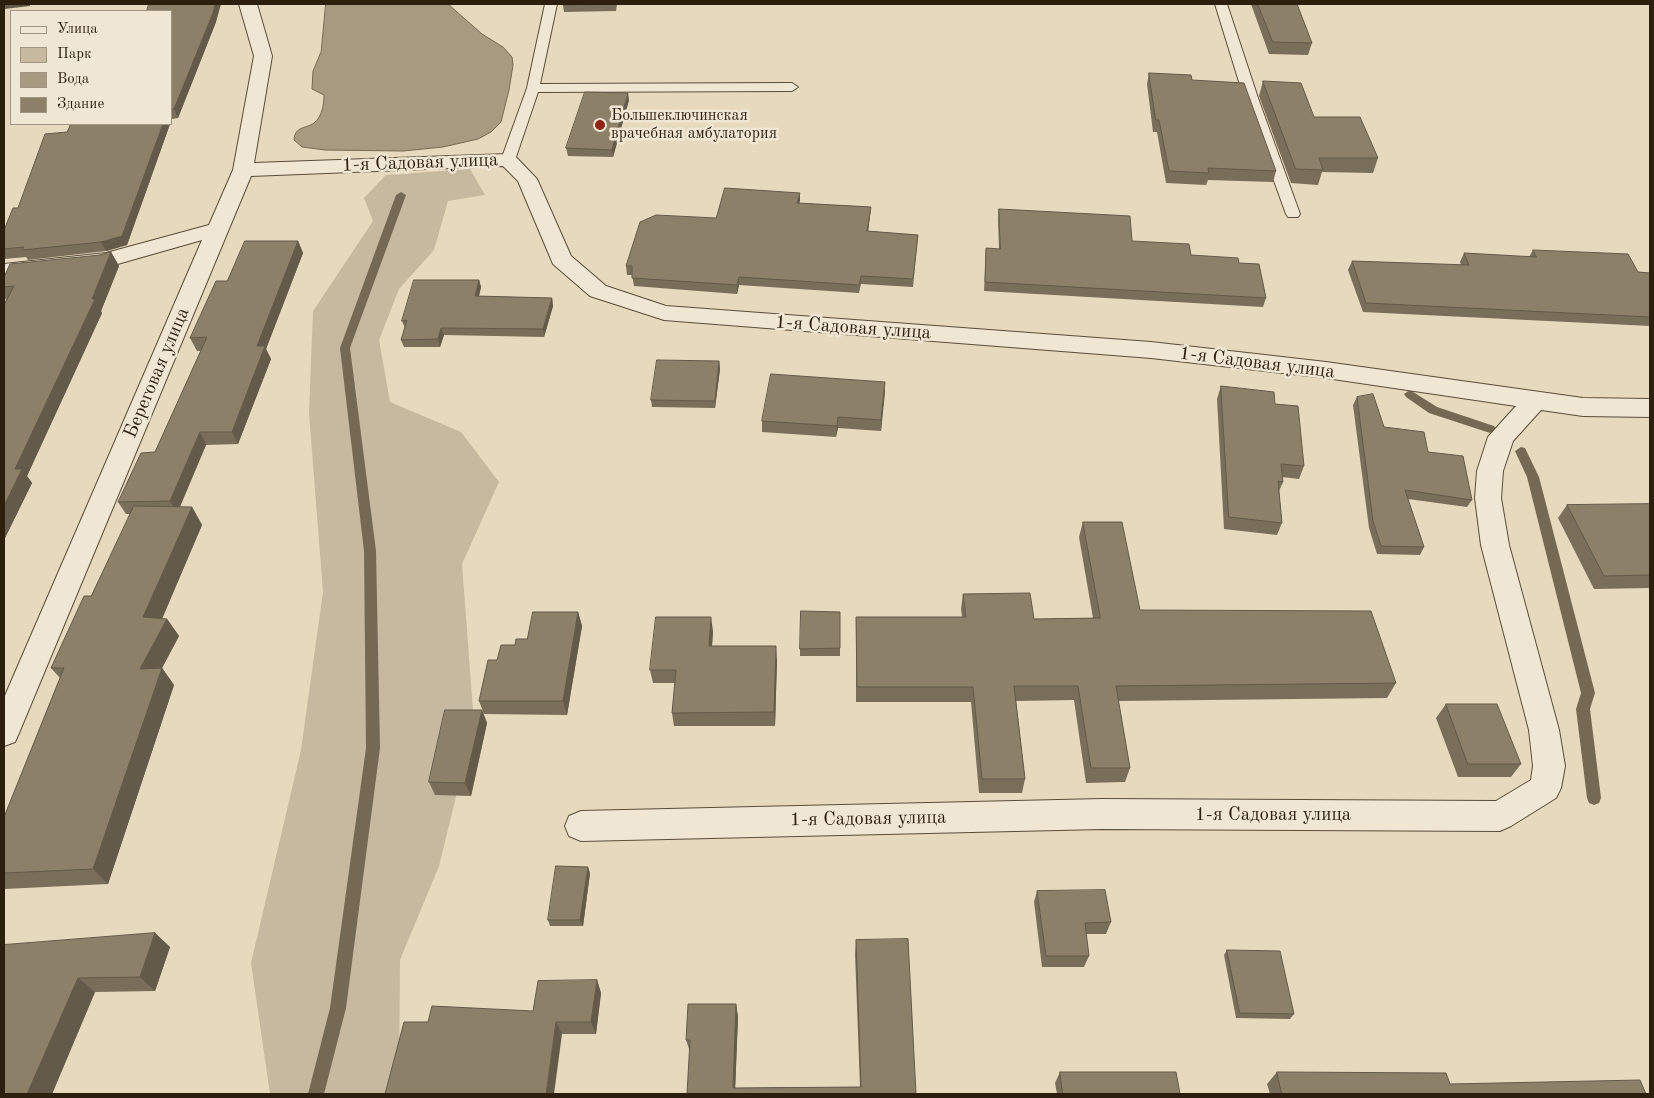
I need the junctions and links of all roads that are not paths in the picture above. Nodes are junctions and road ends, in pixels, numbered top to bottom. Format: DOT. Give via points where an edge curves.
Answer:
graph roads {
  1 [pos="248,4"];
  2 [pos="551,4"];
  3 [pos="1221,4"];
  4 [pos="792,87"];
  5 [pos="533,88"];
  6 [pos="508,160"];
  7 [pos="243,170"];
  8 [pos="1292,214"];
  9 [pos="218,229"];
  10 [pos="4,270"];
  11 [pos="1536,400"];
  12 [pos="1650,408"];
  13 [pos="4,733"];
  14 [pos="581,826"];
  1 -- 7 [label="street, Береговая улица" via="263,56"];
  2 -- 5 [label="lane"];
  3 -- 8 [label="lane"];
  4 -- 5 [label="lane"];
  5 -- 6 [label="lane"];
  6 -- 7 [label="street, 1-я Садовая улица"];
  6 -- 11 [label="street, 1-я Садовая улица" via="527,179 561,259 598,291 664,313 1151,350 1326,370"];
  7 -- 9 [label="street, Береговая улица"];
  9 -- 10 [label="street" via="107,260"];
  9 -- 13 [label="street, Береговая улица"];
  11 -- 12 [label="street, 1-я Садовая улица" via="1583,407"];
  11 -- 14 [label="street, 1-я Садовая улица" via="1501,437 1490,471 1488,498 1494,545 1544,730 1548,766 1545,788 1500,816 1102,814"];
}
